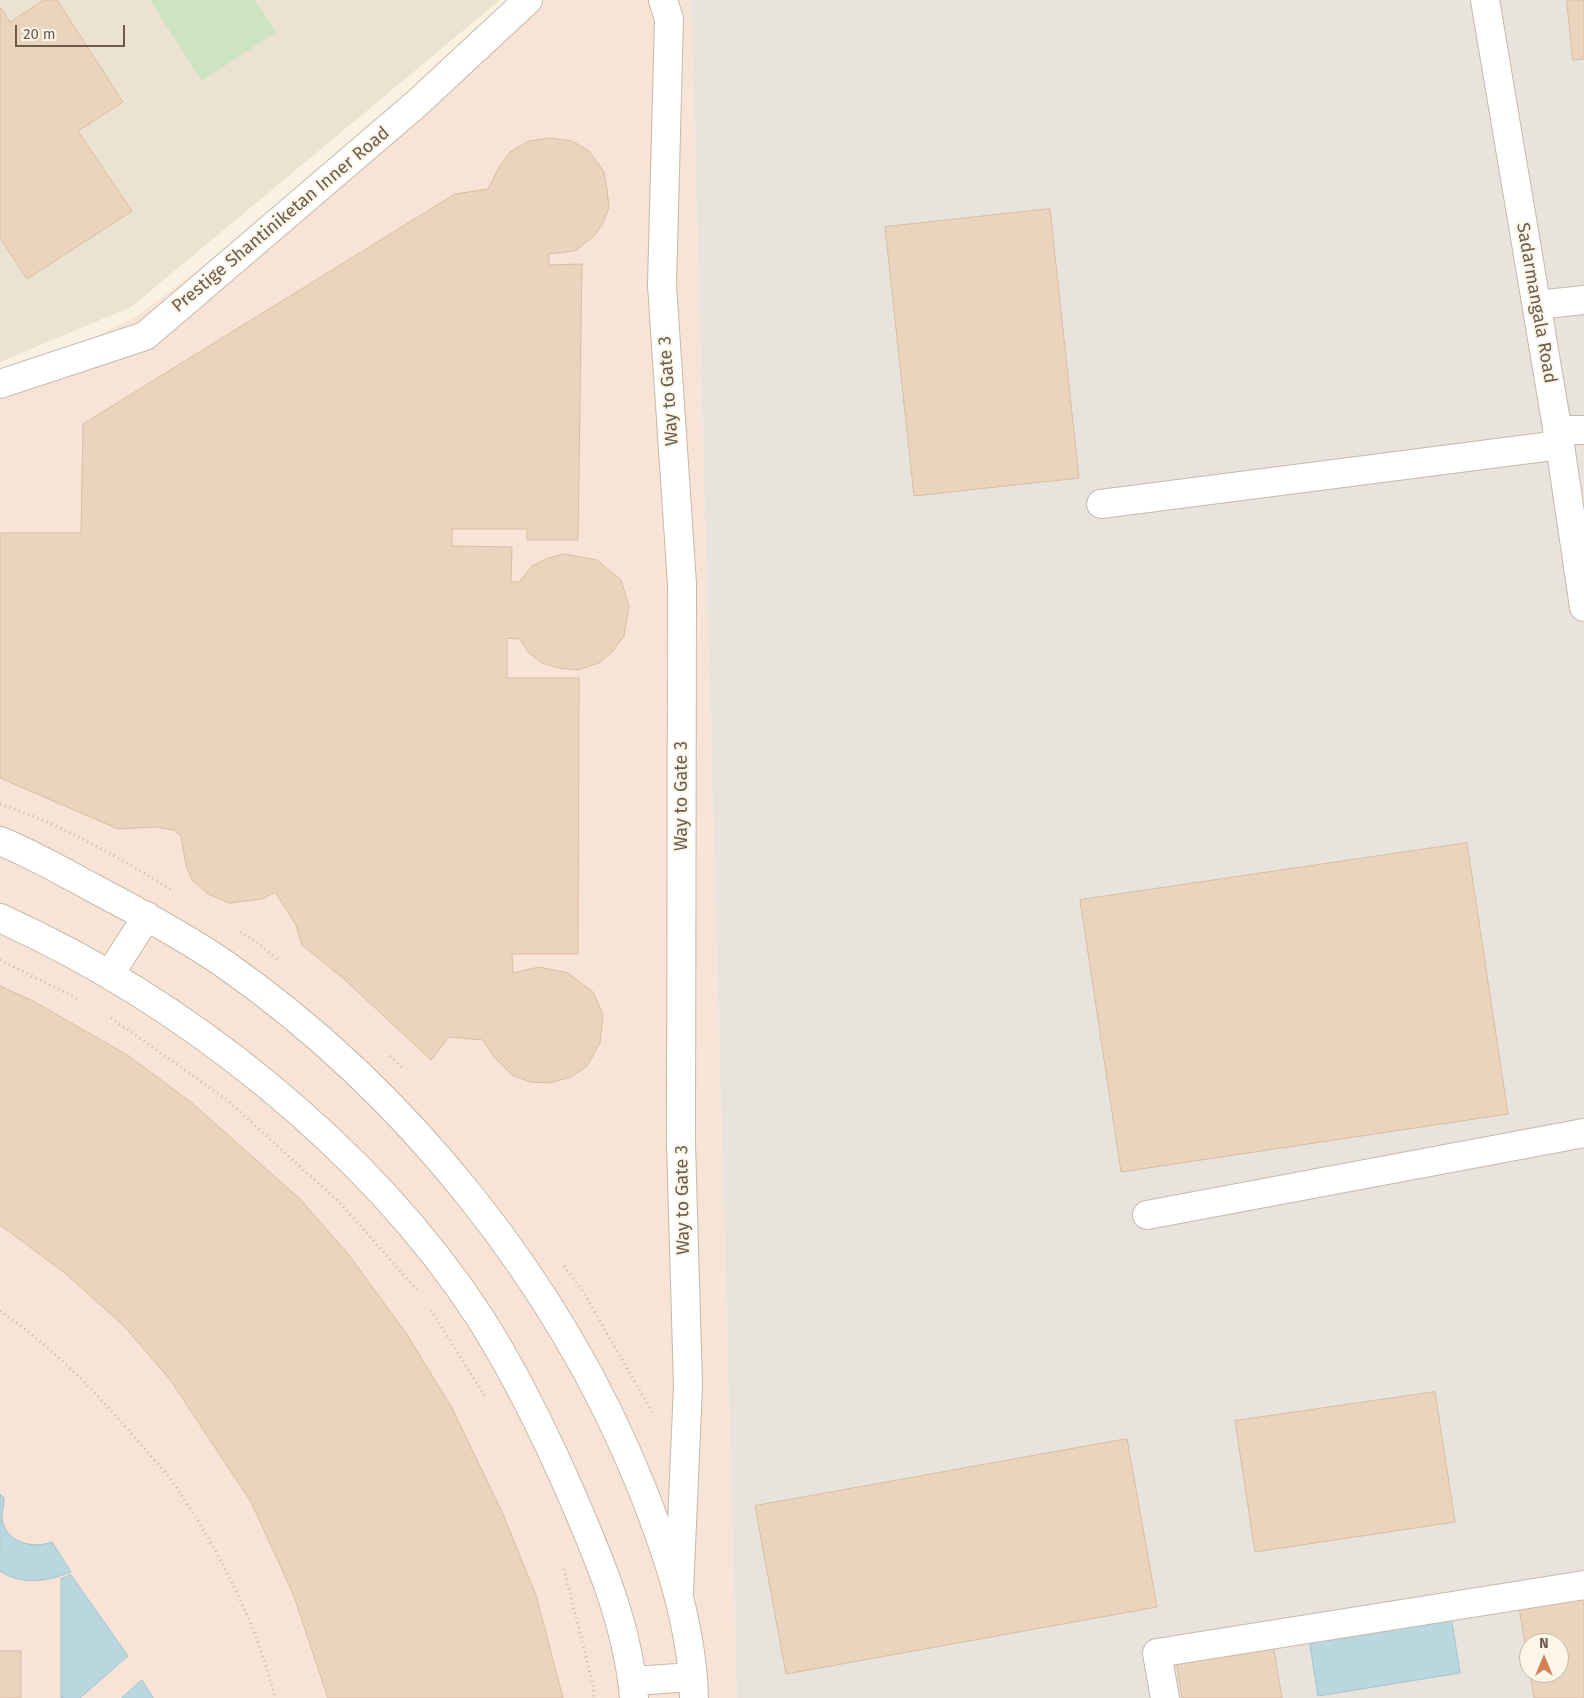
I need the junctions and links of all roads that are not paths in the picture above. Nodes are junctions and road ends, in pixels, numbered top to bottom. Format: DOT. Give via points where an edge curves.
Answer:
graph roads {
  1 [pos="528,0"];
  2 [pos="663,0"];
  3 [pos="1485,0"];
  4 [pos="1584,300"];
  5 [pos="1536,305"];
  6 [pos="0,384"];
  7 [pos="1584,430"];
  8 [pos="1559,438"];
  9 [pos="1101,504"];
  10 [pos="1584,607"];
  11 [pos="0,841"];
  12 [pos="147,916"];
  13 [pos="0,918"];
  14 [pos="110,974"];
  15 [pos="1584,1133"];
  16 [pos="1147,1215"];
  17 [pos="1584,1585"];
  18 [pos="679,1592"];
  19 [pos="694,1687"];
  20 [pos="633,1690"];
  21 [pos="1165,1698"];
  1 -- 6 [label="street, Prestige Shantiniketan Inner Road" via="415,106 145,336"];
  2 -- 18 [label="street, Way to Gate 3" via="669,18 662,286 682,584 681,1144 688,1386"];
  3 -- 5 [label="street, Sadarmangala Road"];
  4 -- 5 [label="street"];
  5 -- 8 [label="street, Sadarmangala Road"];
  7 -- 8 [label="street"];
  8 -- 9 [label="street"];
  8 -- 10 [label="street, Sadarmangala Road"];
  11 -- 12 [label="street"];
  12 -- 14 [label="street"];
  12 -- 18 [label="street" via="222,962 307,1028 356,1071 466,1190 544,1298 598,1390 640,1485"];
  13 -- 14 [label="street"];
  14 -- 20 [label="street" via="217,1046 310,1122 399,1210 479,1316 537,1418 606,1574 625,1637"];
  15 -- 16 [label="street"];
  17 -- 21 [label="street" via="1157,1653"];
  18 -- 19 [label="street"];
  19 -- 20 [label="street"];
}
